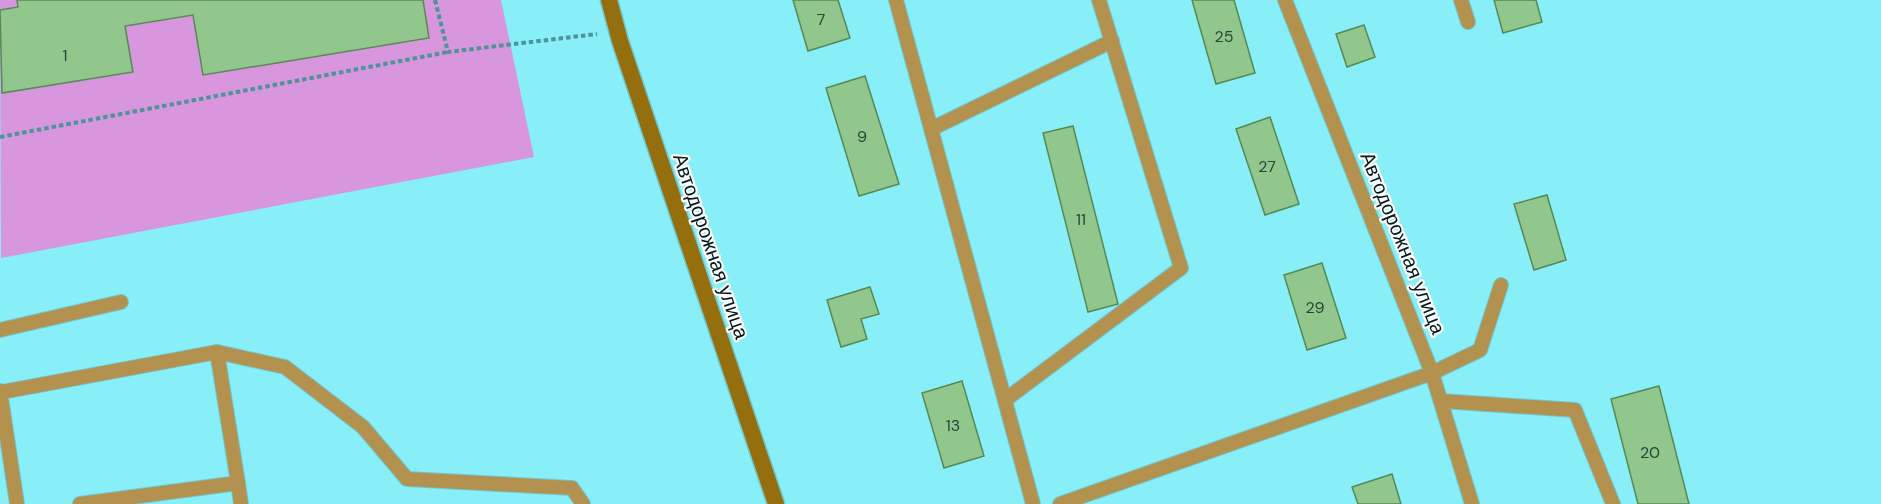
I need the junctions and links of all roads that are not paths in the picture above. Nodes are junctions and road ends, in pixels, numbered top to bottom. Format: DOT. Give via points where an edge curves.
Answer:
graph roads {
  1 [pos="609,0"];
  2 [pos="896,0"];
  3 [pos="1099,0"];
  4 [pos="1285,0"];
  5 [pos="1461,0"];
  6 [pos="1468,22"];
  7 [pos="1112,40"];
  8 [pos="931,129"];
  9 [pos="1501,285"];
  10 [pos="121,302"];
  11 [pos="0,330"];
  12 [pos="218,352"];
  13 [pos="1432,373"];
  14 [pos="1,392"];
  15 [pos="1005,400"];
  16 [pos="1440,401"];
  17 [pos="238,483"];
  18 [pos="17,504"];
  19 [pos="80,504"];
  20 [pos="241,504"];
  21 [pos="584,504"];
  22 [pos="776,504"];
  23 [pos="1033,504"];
  24 [pos="1060,504"];
  25 [pos="1472,504"];
  26 [pos="1613,504"];
  1 -- 22 [label="main road, Автодорожная улица"];
  2 -- 8 [label="lane"];
  3 -- 7 [label="lane"];
  4 -- 13 [label="lane, Автодорожная улица"];
  5 -- 6 [label="lane"];
  7 -- 8 [label="lane"];
  7 -- 15 [label="lane" via="1181,268"];
  8 -- 15 [label="lane"];
  9 -- 13 [label="lane" via="1480,350"];
  10 -- 11 [label="lane"];
  12 -- 14 [label="lane"];
  12 -- 17 [label="lane"];
  12 -- 21 [label="lane" via="285,367 363,427 407,479 572,488"];
  13 -- 16 [label="lane, Автодорожная улица"];
  13 -- 24 [label="lane"];
  14 -- 18 [label="lane"];
  15 -- 23 [label="lane"];
  16 -- 25 [label="lane, Автодорожная улица"];
  16 -- 26 [label="lane" via="1575,410"];
  17 -- 19 [label="lane"];
  17 -- 20 [label="lane"];
}
